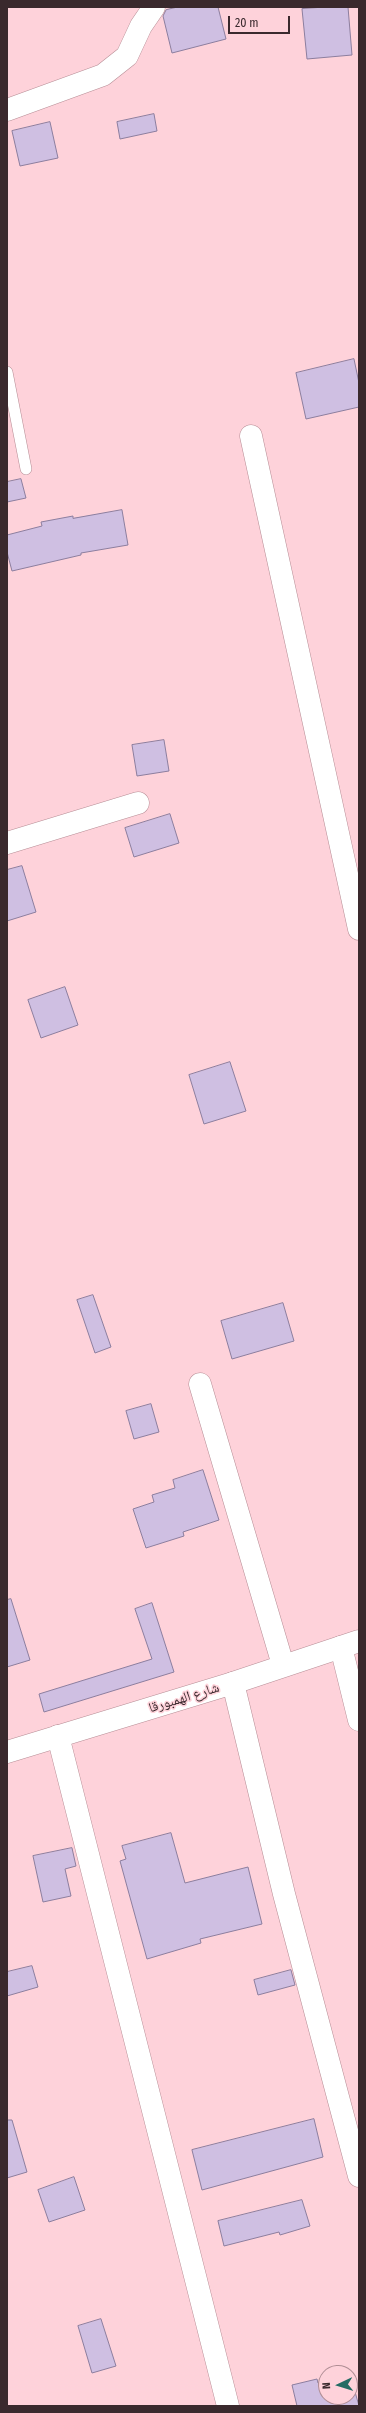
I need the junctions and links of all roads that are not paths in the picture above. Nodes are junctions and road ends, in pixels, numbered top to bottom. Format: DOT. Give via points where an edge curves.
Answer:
graph roads {
  1 [pos="154,7"];
  2 [pos="7,110"];
  3 [pos="7,372"];
  4 [pos="251,436"];
  5 [pos="26,469"];
  6 [pos="138,803"];
  7 [pos="7,843"];
  8 [pos="359,929"];
  9 [pos="200,1384"];
  10 [pos="350,1644"];
  11 [pos="283,1665"];
  12 [pos="233,1683"];
  13 [pos="359,1720"];
  14 [pos="58,1736"];
  15 [pos="7,1752"];
  16 [pos="359,2176"];
  17 [pos="228,2406"];
  1 -- 2 [label="street" via="141,26 127,56 103,75"];
  3 -- 5 [label="lane"];
  4 -- 8 [label="street"];
  6 -- 7 [label="street"];
  9 -- 11 [label="street"];
  10 -- 11 [label="street, شارع الهمبورقا"];
  10 -- 13 [label="street"];
  11 -- 12 [label="street, شارع الهمبورقا"];
  12 -- 14 [label="street, شارع الهمبورقا"];
  12 -- 16 [label="street" via="284,1894"];
  14 -- 15 [label="street, شارع الهمبورقا"];
  14 -- 17 [label="street"];
}
